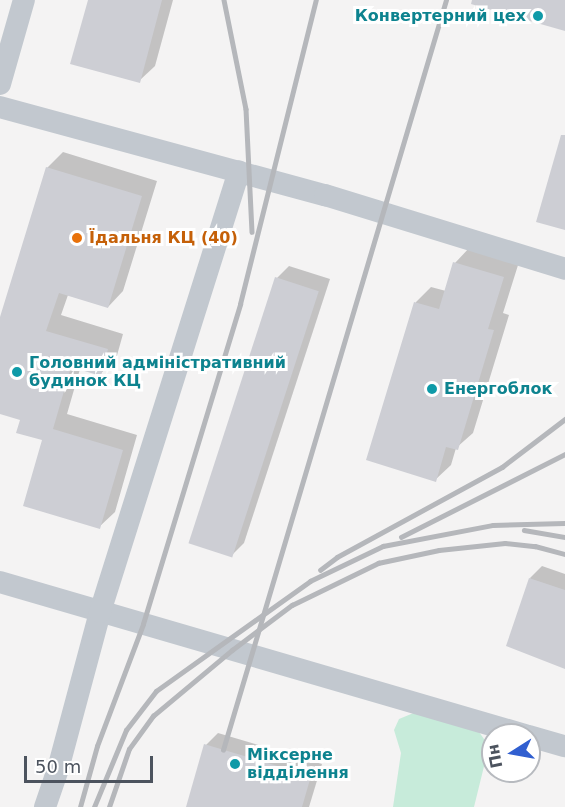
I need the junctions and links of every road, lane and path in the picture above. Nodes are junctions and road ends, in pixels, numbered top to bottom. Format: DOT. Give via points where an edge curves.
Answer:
graph roads {
  1 [pos="24,0"];
  2 [pos="0,84"];
  3 [pos="0,107"];
  4 [pos="239,171"];
  5 [pos="565,269"];
  6 [pos="0,582"];
  7 [pos="100,612"];
  8 [pos="482,723"];
  9 [pos="541,740"];
  10 [pos="565,746"];
  11 [pos="45,807"];
  1 -- 2 [label="street"];
  3 -- 4 [label="street"];
  4 -- 5 [label="street"];
  4 -- 7 [label="street"];
  6 -- 7 [label="street"];
  7 -- 8 [label="street"];
  7 -- 11 [label="street"];
  9 -- 10 [label="street"];
}
